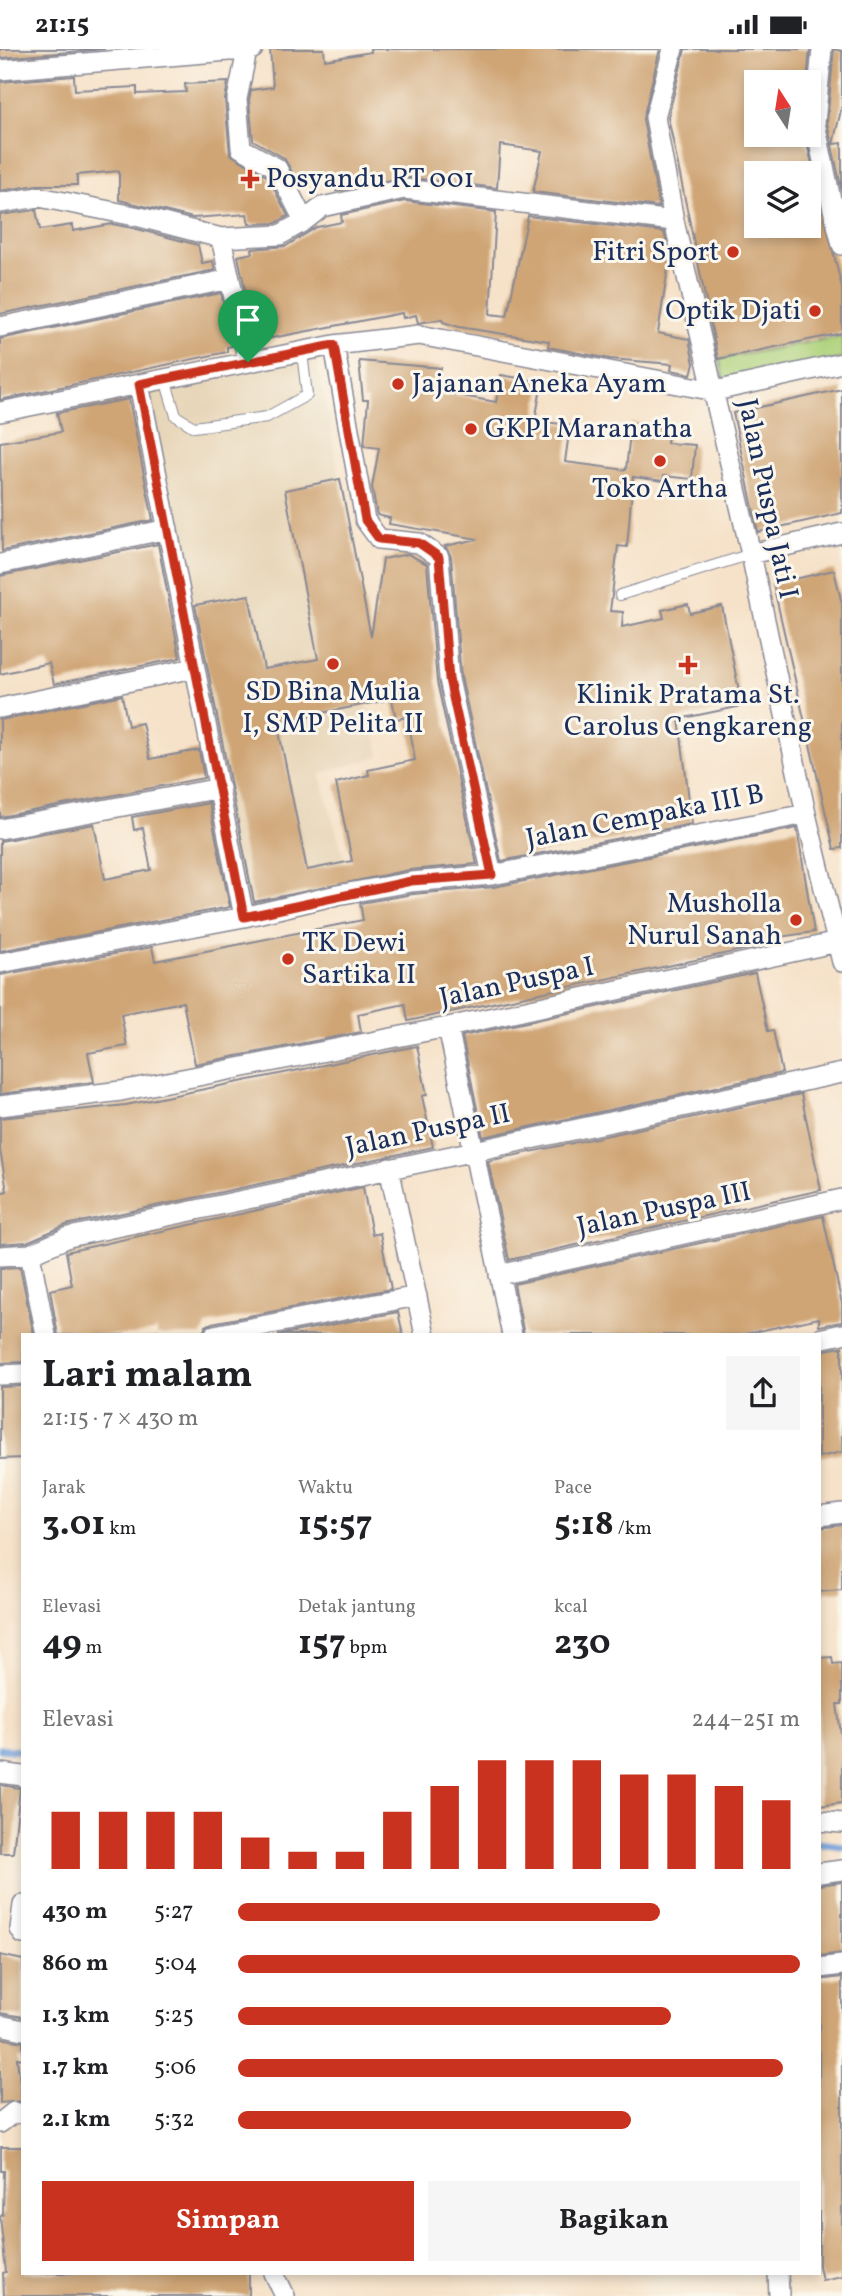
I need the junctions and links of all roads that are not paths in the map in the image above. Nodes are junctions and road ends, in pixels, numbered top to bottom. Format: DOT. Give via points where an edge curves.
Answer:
graph roads {
  1 [pos="673,49"];
  2 [pos="822,49"];
  3 [pos="250,50"];
  4 [pos="171,53"];
  5 [pos="0,70"];
  6 [pos="0,203"];
  7 [pos="837,208"];
  8 [pos="304,221"];
  9 [pos="674,221"];
  10 [pos="221,238"];
  11 [pos="842,245"];
  12 [pos="230,279"];
  13 [pos="0,327"];
  14 [pos="334,345"];
  15 [pos="302,352"];
  16 [pos="248,362"];
  17 [pos="842,363"];
  18 [pos="165,379"];
  19 [pos="139,384"];
  20 [pos="715,391"];
  21 [pos="0,412"];
  22 [pos="168,529"];
  23 [pos="842,533"];
  24 [pos="751,554"];
  25 [pos="0,564"];
  26 [pos="620,595"];
  27 [pos="194,668"];
  28 [pos="0,708"];
  29 [pos="220,789"];
  30 [pos="806,814"];
  31 [pos="0,829"];
  32 [pos="492,875"];
  33 [pos="244,917"];
  34 [pos="838,942"];
  35 [pos="842,962"];
  36 [pos="0,963"];
  37 [pos="448,1027"];
  38 [pos="842,1073"];
  39 [pos="0,1106"];
  40 [pos="473,1149"];
  41 [pos="389,1168"];
  42 [pos="842,1199"];
  43 [pos="30,1254"];
  44 [pos="0,1256"];
  45 [pos="499,1275"];
  46 [pos="416,1297"];
  47 [pos="46,1333"];
  48 [pos="225,1333"];
  49 [pos="425,1333"];
  50 [pos="512,1333"];
  51 [pos="842,1334"];
  52 [pos="821,1339"];
  53 [pos="21,1374"];
  54 [pos="0,1375"];
  55 [pos="842,1513"];
  56 [pos="821,1516"];
  57 [pos="0,1773"];
  58 [pos="21,1776"];
  59 [pos="821,1821"];
  60 [pos="842,1823"];
  61 [pos="842,1870"];
  62 [pos="821,1873"];
  63 [pos="0,1927"];
  64 [pos="21,1932"];
  65 [pos="842,1965"];
  66 [pos="821,1968"];
  67 [pos="0,2025"];
  68 [pos="21,2030"];
  69 [pos="21,2114"];
  70 [pos="0,2123"];
  71 [pos="275,2275"];
  72 [pos="778,2275"];
  73 [pos="285,2296"];
  74 [pos="779,2296"];
  1 -- 9 [label="street, Jalan Puspa Jati I" via="655,117"];
  2 -- 7 [label="street" via="815,123"];
  3 -- 4 [label="street"];
  3 -- 8 [label="street" via="237,99 242,148 277,167"];
  4 -- 5 [label="street"];
  6 -- 10 [label="street" via="39,197"];
  7 -- 11 [label="street"];
  8 -- 9 [label="street" via="323,207 404,189"];
  8 -- 10 [label="street" via="280,235"];
  9 -- 20 [label="street, Jalan Puspa Jati I"];
  10 -- 12 [label="street"];
  12 -- 13 [label="street"];
  12 -- 16 [label="street"];
  14 -- 15 [label="street"];
  14 -- 20 [label="street" via="419,335"];
  14 -- 32 [label="street" via="365,520 379,539 419,543 439,557 449,679"];
  15 -- 16 [label="street"];
  15 -- 18 [label="lane" via="307,395 267,417 194,427 176,416"];
  16 -- 18 [label="street"];
  17 -- 20 [label="street"];
  18 -- 19 [label="street"];
  19 -- 21 [label="street"];
  19 -- 22 [label="street"];
  20 -- 24 [label="street, Jalan Puspa Jati I"];
  22 -- 25 [label="street"];
  22 -- 27 [label="street"];
  23 -- 24 [label="street"];
  24 -- 26 [label="lane"];
  24 -- 30 [label="street, Jalan Puspa Jati I"];
  27 -- 28 [label="street"];
  27 -- 29 [label="street"];
  29 -- 31 [label="street"];
  29 -- 33 [label="street"];
  30 -- 32 [label="street, Jalan Cempaka III B"];
  30 -- 34 [label="street, Jalan Puspa Jati I"];
  32 -- 33 [label="street, Jalan Cempaka III B" via="411,881"];
  33 -- 36 [label="street, Jalan Cempaka III B"];
  34 -- 35 [label="street, Jalan Puspa Jati I"];
  34 -- 37 [label="street, Jalan Puspa I"];
  37 -- 39 [label="street, Jalan Puspa I" via="121,1091"];
  37 -- 40 [label="street"];
  38 -- 40 [label="street, Jalan Puspa II"];
  40 -- 41 [label="street, Jalan Puspa II"];
  40 -- 45 [label="street"];
  41 -- 43 [label="street, Jalan Puspa II" via="69,1237"];
  41 -- 46 [label="street"];
  42 -- 45 [label="street, Jalan Puspa III"];
  43 -- 44 [label="street, Jalan Puspa II"];
  43 -- 47 [label="street"];
  45 -- 50 [label="street"];
  46 -- 48 [label="street"];
  46 -- 49 [label="street"];
  51 -- 52 [label="street"];
  53 -- 54 [label="street"];
  55 -- 56 [label="street"];
  57 -- 58 [label="street"];
  59 -- 60 [label="street"];
  61 -- 62 [label="street"];
  63 -- 64 [label="street"];
  65 -- 66 [label="street"];
  67 -- 68 [label="street"];
  69 -- 70 [label="street" via="14,2112"];
  71 -- 73 [label="street"];
  72 -- 74 [label="street"];
}
